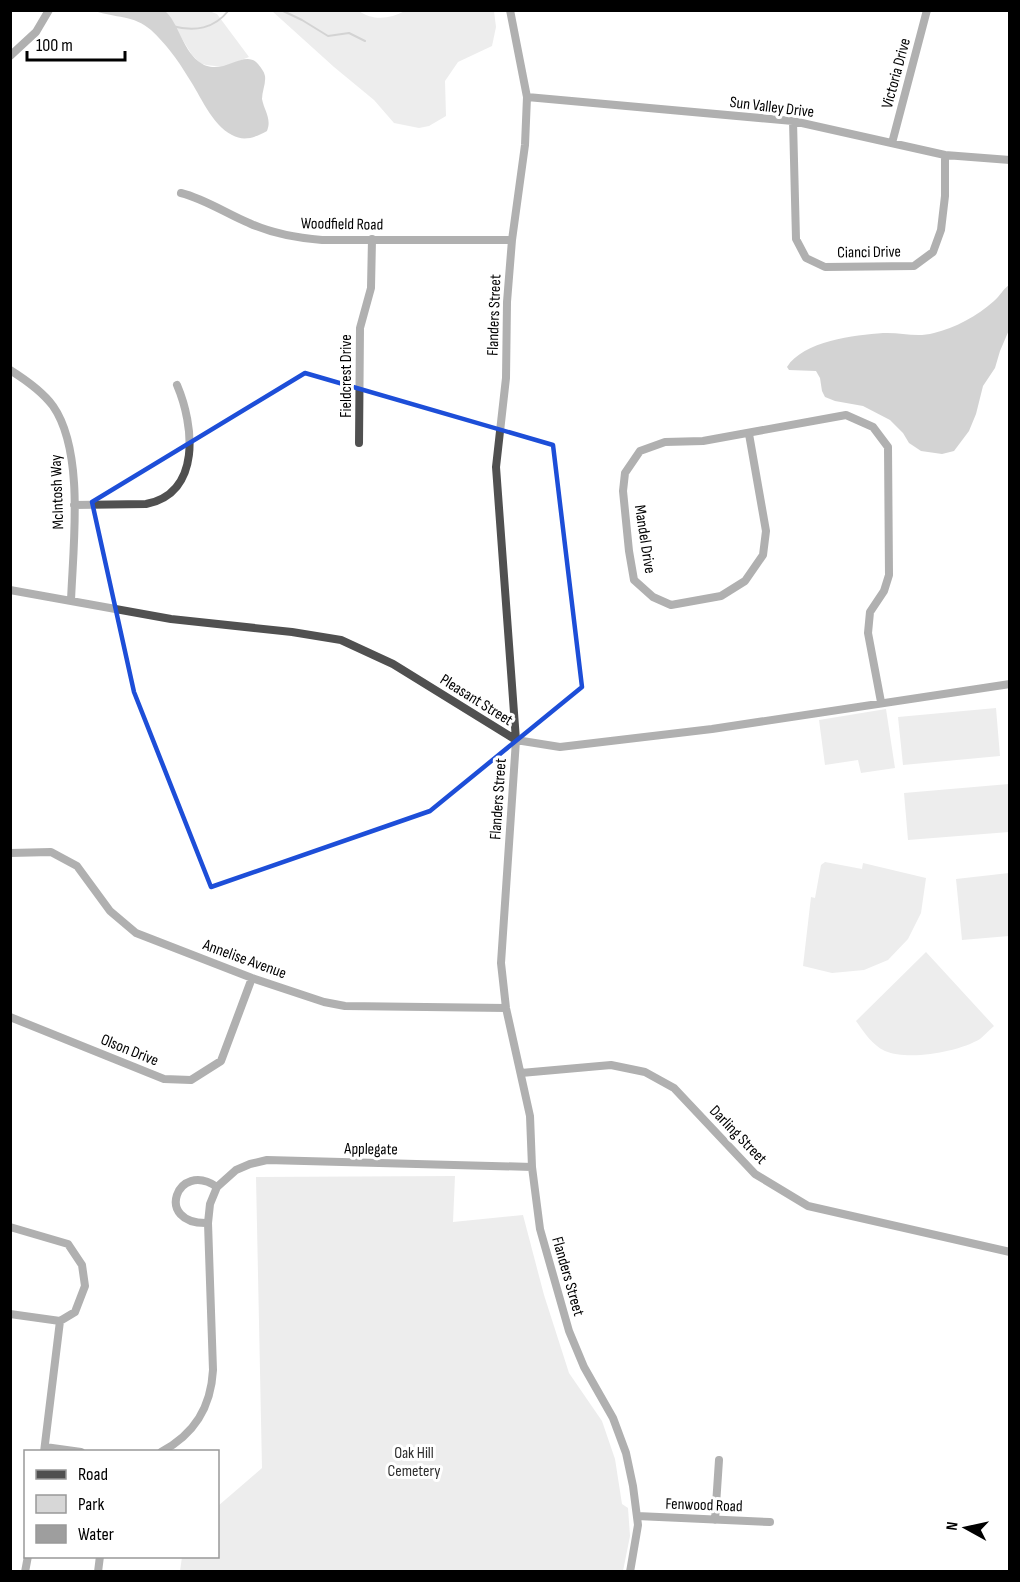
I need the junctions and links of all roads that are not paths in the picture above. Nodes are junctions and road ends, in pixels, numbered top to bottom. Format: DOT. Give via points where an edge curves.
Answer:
graph roads {
  1 [pos="49,10"];
  2 [pos="510,10"];
  3 [pos="927,10"];
  4 [pos="10,56"];
  5 [pos="527,97"];
  6 [pos="793,121"];
  7 [pos="892,142"];
  8 [pos="945,155"];
  9 [pos="1010,160"];
  10 [pos="182,193"];
  11 [pos="372,239"];
  12 [pos="512,240"];
  13 [pos="10,370"];
  14 [pos="177,385"];
  15 [pos="749,434"];
  16 [pos="359,443"];
  17 [pos="74,505"];
  18 [pos="10,590"];
  19 [pos="71,601"];
  20 [pos="1010,684"];
  21 [pos="881,702"];
  22 [pos="516,740"];
  23 [pos="10,853"];
  24 [pos="252,978"];
  25 [pos="506,1008"];
  26 [pos="10,1017"];
  27 [pos="521,1073"];
  28 [pos="532,1167"];
  29 [pos="217,1187"];
  30 [pos="208,1223"];
  31 [pos="10,1227"];
  32 [pos="1010,1252"];
  33 [pos="10,1314"];
  34 [pos="60,1321"];
  35 [pos="44,1449"];
  36 [pos="165,1450"];
  37 [pos="719,1460"];
  38 [pos="637,1516"];
  39 [pos="716,1520"];
  40 [pos="770,1522"];
  41 [pos="630,1572"];
  1 -- 4 [label="street" via="36,32"];
  2 -- 5 [label="street, Flanders Street"];
  3 -- 7 [label="street, Victoria Drive"];
  5 -- 6 [label="street, Sun Valley Drive"];
  5 -- 12 [label="street, Flanders Street" via="525,145"];
  6 -- 7 [label="street, Sun Valley Drive"];
  6 -- 8 [label="street, Cianci Drive" via="796,239 806,258 825,267 914,266 933,252 941,230"];
  7 -- 8 [label="street, Sun Valley Drive"];
  8 -- 9 [label="street, Sun Valley Drive"];
  10 -- 11 [label="street, Woodfield Road" via="281,235"];
  11 -- 12 [label="street, Woodfield Road"];
  11 -- 16 [label="street, Fieldcrest Drive" via="371,288 360,328"];
  12 -- 22 [label="street, Flanders Street" via="506,378 496,467"];
  13 -- 17 [label="street, McIntosh Way" via="31,382 53,406 68,437"];
  14 -- 17 [label="street" via="185,404 191,445 183,478 174,492 146,504"];
  15 -- 15 [label="street, Mandel Drive" via="702,441 665,441 640,451 625,473 623,491 634,580 653,597 671,605 721,596 745,581 763,555 766,531"];
  15 -- 21 [label="street, Mandel Drive" via="846,415 873,426 888,447 889,574 884,591 870,612 868,633"];
  17 -- 19 [label="street, McIntosh Way"];
  18 -- 19 [label="street, Pleasant Street"];
  19 -- 22 [label="street, Pleasant Street" via="171,619 341,640 393,664"];
  20 -- 21 [label="street, Pleasant Street"];
  21 -- 22 [label="street, Pleasant Street" via="712,729 560,747"];
  22 -- 25 [label="street, Flanders Street" via="501,963"];
  23 -- 24 [label="street, Annelise Avenue" via="56,855 77,866 110,911 136,933"];
  24 -- 25 [label="street, Annelise Avenue" via="345,1006"];
  24 -- 26 [label="street, Olson Drive" via="221,1061 191,1080 164,1079"];
  25 -- 27 [label="street, Flanders Street"];
  27 -- 28 [label="street, Flanders Street" via="530,1116"];
  27 -- 32 [label="street, Darling Street" via="611,1065 645,1072 674,1088 755,1174 808,1206"];
  28 -- 29 [label="street, Applegate" via="267,1160 236,1170"];
  28 -- 38 [label="street, Flanders Street" via="540,1229 569,1331 584,1367 614,1418 626,1453"];
  29 -- 30 [label="street"];
  29 -- 30 [label="street" via="195,1179 184,1184 177,1195 178,1210 184,1219"];
  30 -- 36 [label="street" via="211,1391 196,1425"];
  31 -- 34 [label="street" via="68,1244 82,1265 85,1286 75,1312"];
  33 -- 34 [label="street"];
  34 -- 35 [label="street"];
  37 -- 39 [label="street"];
  38 -- 39 [label="street, Fenwood Road"];
  38 -- 41 [label="street, Flanders Street"];
  39 -- 40 [label="street, Fenwood Road"];
}
